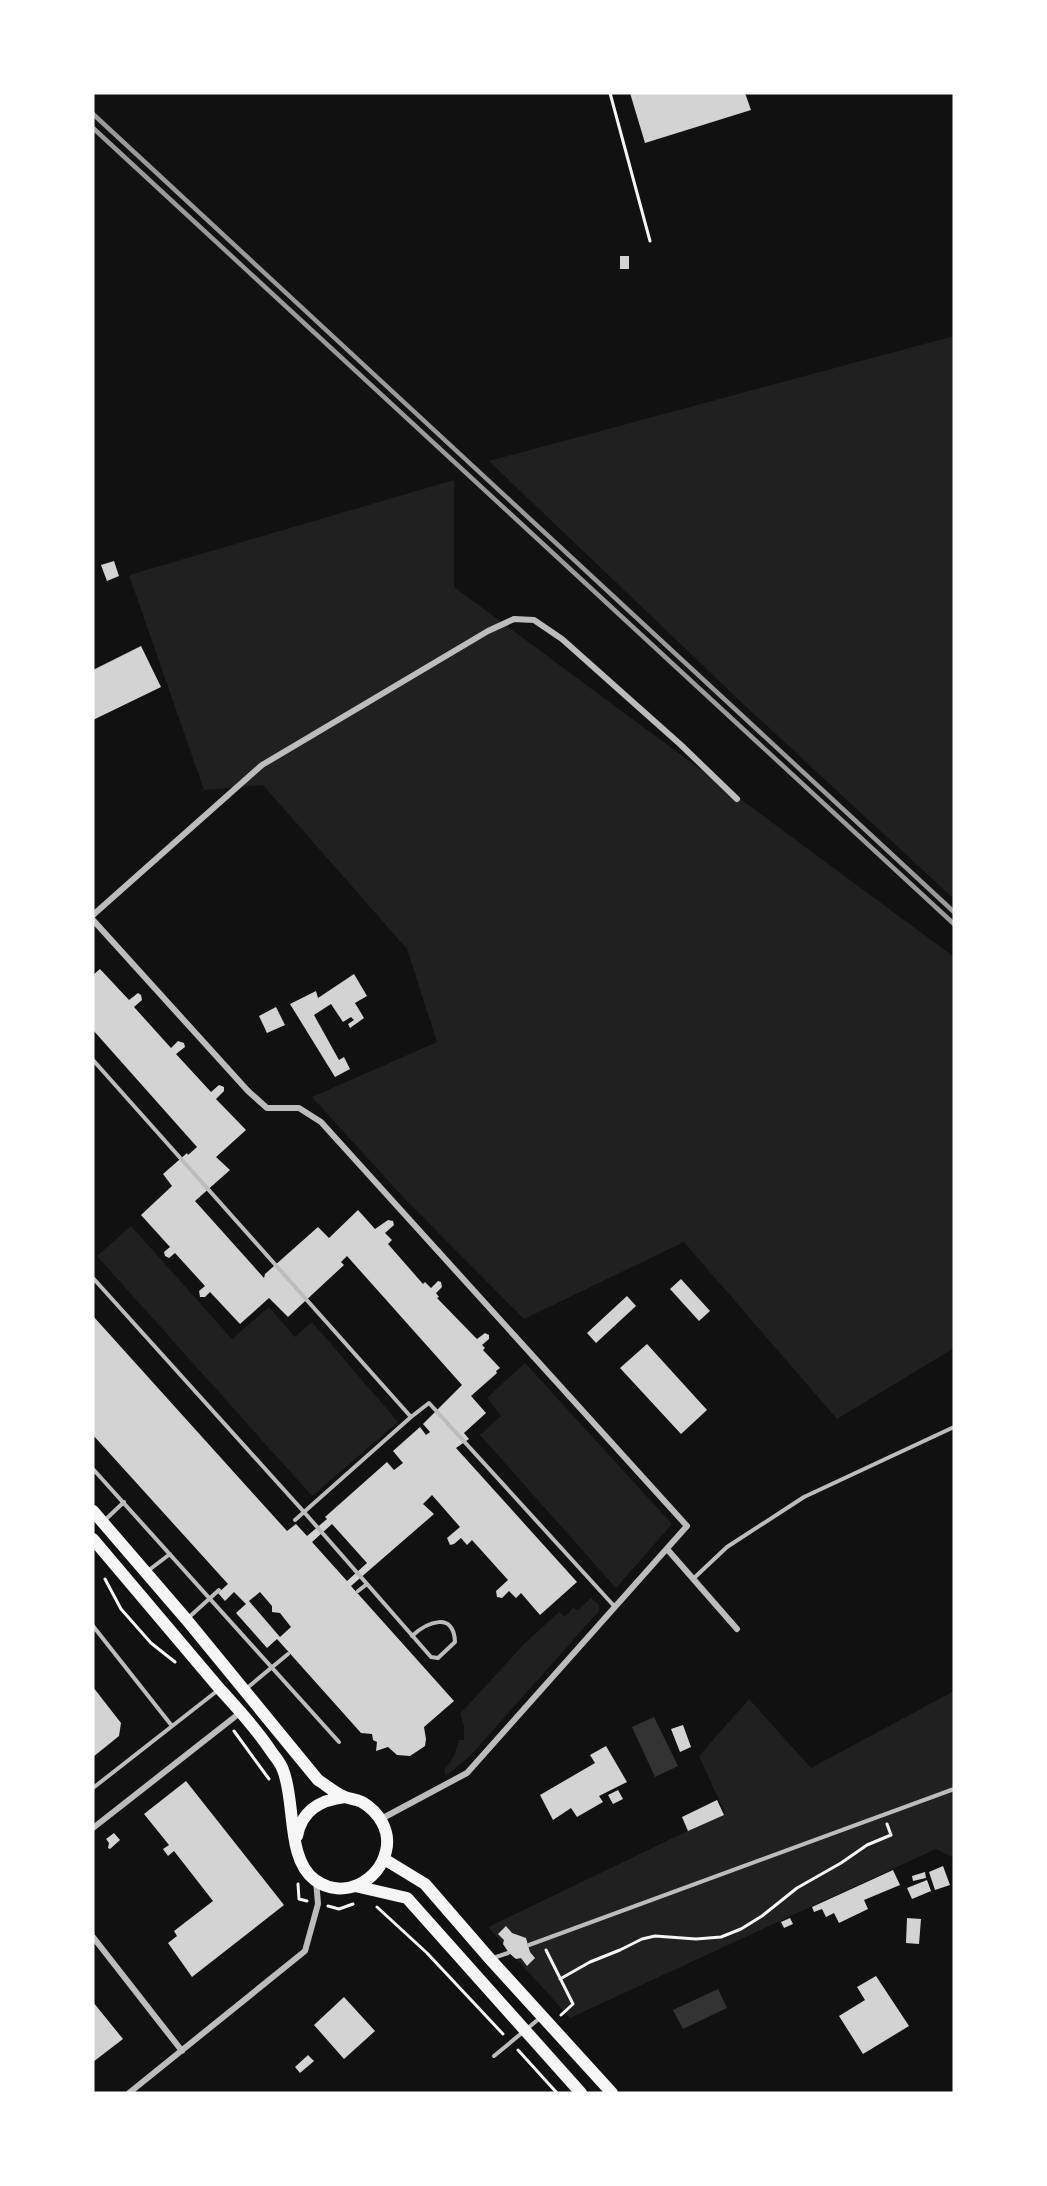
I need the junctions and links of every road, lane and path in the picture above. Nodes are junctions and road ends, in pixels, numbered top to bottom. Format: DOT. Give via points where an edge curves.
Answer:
graph roads {
  1 [pos="610,93"];
  2 [pos="651,241"];
  3 [pos="737,799"];
  4 [pos="93,917"];
  5 [pos="93,1060"];
  6 [pos="93,1278"];
  7 [pos="411,1417"];
  8 [pos="954,1427"];
  9 [pos="93,1469"];
  10 [pos="124,1502"];
  11 [pos="93,1511"];
  12 [pos="304,1512"];
  13 [pos="295,1520"];
  14 [pos="102,1522"];
  15 [pos="93,1539"];
  16 [pos="667,1548"];
  17 [pos="170,1554"];
  18 [pos="146,1573"];
  19 [pos="103,1576"];
  20 [pos="693,1579"];
  21 [pos="367,1584"];
  22 [pos="219,1590"];
  23 [pos="358,1591"];
  24 [pos="210,1598"];
  25 [pos="615,1607"];
  26 [pos="186,1619"];
  27 [pos="93,1626"];
  28 [pos="737,1629"];
  29 [pos="412,1636"];
  30 [pos="288,1654"];
  31 [pos="176,1663"];
  32 [pos="272,1668"];
  33 [pos="220,1689"];
  34 [pos="244,1690"];
  35 [pos="241,1712"];
  36 [pos="227,1722"];
  37 [pos="172,1726"];
  38 [pos="339,1742"];
  39 [pos="271,1783"];
  40 [pos="93,1788"];
  41 [pos="954,1789"];
  42 [pos="345,1797"];
  43 [pos="883,1815"];
  44 [pos="381,1819"];
  45 [pos="93,1828"];
  46 [pos="296,1840"];
  47 [pos="384,1859"];
  48 [pos="297,1880"];
  49 [pos="316,1880"];
  50 [pos="355,1886"];
  51 [pos="355,1903"];
  52 [pos="318,1904"];
  53 [pos="374,1904"];
  54 [pos="93,1937"];
  55 [pos="541,1940"];
  56 [pos="529,1945"];
  57 [pos="508,1953"];
  58 [pos="489,1959"];
  59 [pos="560,1979"];
  60 [pos="561,2015"];
  61 [pos="542,2016"];
  62 [pos="525,2030"];
  63 [pos="510,2042"];
  64 [pos="182,2051"];
  65 [pos="494,2056"];
  66 [pos="129,2093"];
  67 [pos="557,2093"];
  68 [pos="581,2093"];
  69 [pos="612,2093"];
  1 -- 2 [label="path"];
  3 -- 4 [label="street" via="562,639 534,620 514,619 262,765"];
  4 -- 16 [label="street" via="248,1091 267,1108 299,1108 321,1122 687,1526"];
  5 -- 7 [label="lane"];
  6 -- 12 [label="lane"];
  7 -- 12 [label="lane"];
  7 -- 25 [label="lane" via="429,1403"];
  8 -- 20 [label="lane" via="804,1497 727,1547"];
  9 -- 10 [label="lane"];
  10 -- 14 [label="lane"];
  10 -- 17 [label="lane"];
  11 -- 14 [label="main road"];
  12 -- 13 [label="lane"];
  12 -- 21 [label="lane"];
  14 -- 18 [label="main road"];
  15 -- 33 [label="main road"];
  16 -- 20 [label="street"];
  16 -- 25 [label="street"];
  17 -- 18 [label="lane"];
  17 -- 24 [label="lane"];
  18 -- 26 [label="main road"];
  19 -- 31 [label="path" via="121,1609"];
  20 -- 28 [label="street"];
  21 -- 23 [label="lane"];
  21 -- 29 [label="lane"];
  22 -- 24 [label="lane"];
  24 -- 26 [label="lane"];
  24 -- 32 [label="lane"];
  25 -- 44 [label="street" via="467,1773"];
  26 -- 34 [label="main road"];
  27 -- 37 [label="lane"];
  29 -- 29 [label="lane" via="423,1626 441,1621 455,1633 455,1642 438,1658 431,1657"];
  30 -- 32 [label="lane"];
  32 -- 34 [label="lane"];
  32 -- 38 [label="lane"];
  33 -- 35 [label="main road"];
  33 -- 37 [label="lane"];
  34 -- 42 [label="main road" via="318,1780"];
  35 -- 36 [label="street"];
  35 -- 46 [label="main road" via="283,1769"];
  36 -- 39 [label="path"];
  36 -- 45 [label="street"];
  37 -- 40 [label="lane"];
  41 -- 43 [label="lane"];
  42 -- 44 [label="main road" via="360,1801"];
  42 -- 46 [label="main road" via="316,1805 306,1814"];
  43 -- 55 [label="lane"];
  43 -- 59 [label="path" via="891,1835 867,1845 797,1888 741,1929 721,1937 696,1940 655,1936 642,1939"];
  44 -- 47 [label="main road" via="386,1832"];
  46 -- 49 [label="main road" via="298,1856"];
  47 -- 50 [label="main road" via="368,1880"];
  47 -- 58 [label="main road" via="425,1884"];
  48 -- 52 [label="path" via="299,1899"];
  49 -- 50 [label="main road" via="328,1886"];
  49 -- 52 [label="street"];
  50 -- 62 [label="main road" via="407,1898"];
  51 -- 52 [label="path" via="339,1909"];
  52 -- 64 [label="street" via="305,1951"];
  53 -- 63 [label="path" via="427,1953"];
  54 -- 64 [label="street"];
  55 -- 56 [label="lane"];
  55 -- 59 [label="path"];
  57 -- 58 [label="lane"];
  58 -- 61 [label="main road"];
  59 -- 60 [label="path" via="573,2004"];
  61 -- 62 [label="lane"];
  61 -- 69 [label="main road"];
  62 -- 63 [label="lane"];
  62 -- 68 [label="main road"];
  63 -- 65 [label="lane"];
  63 -- 67 [label="path"];
  64 -- 66 [label="street"];
}
